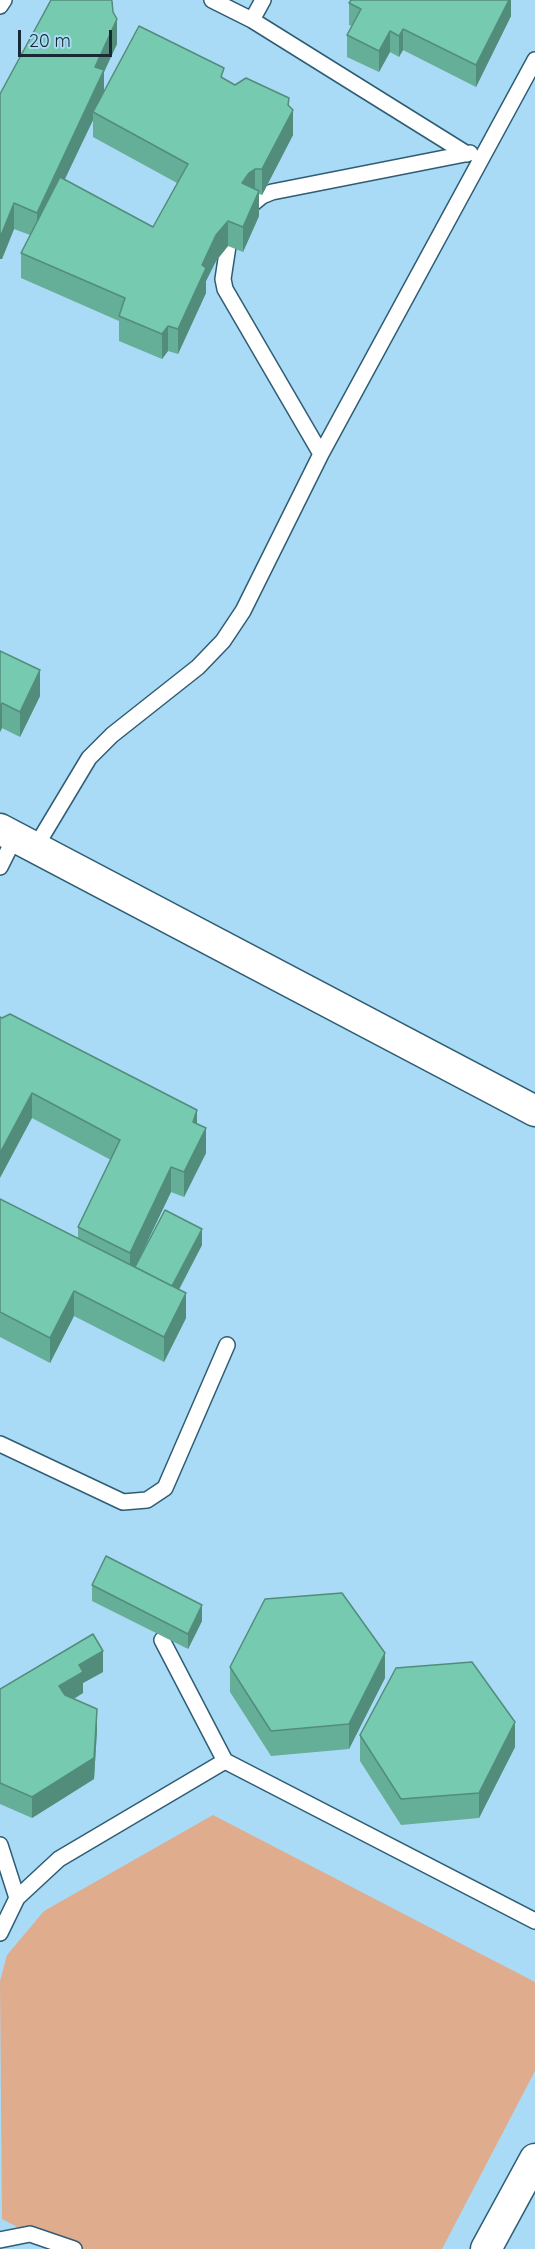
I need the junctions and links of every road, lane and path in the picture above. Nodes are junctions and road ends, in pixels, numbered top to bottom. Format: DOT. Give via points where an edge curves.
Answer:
graph roads {
  1 [pos="4,0"];
  2 [pos="212,0"];
  3 [pos="263,0"];
  4 [pos="0,6"];
  5 [pos="252,20"];
  6 [pos="535,60"];
  7 [pos="488,150"];
  8 [pos="467,154"];
  9 [pos="245,210"];
  10 [pos="228,246"];
  11 [pos="321,454"];
  12 [pos="17,838"];
  13 [pos="0,867"];
  14 [pos="535,1112"];
  15 [pos="227,1344"];
  16 [pos="0,1444"];
  17 [pos="162,1640"];
  18 [pos="225,1761"];
  19 [pos="0,1845"];
  20 [pos="17,1898"];
  21 [pos="535,1921"];
  22 [pos="0,1933"];
  23 [pos="535,2159"];
  24 [pos="0,2240"];
  25 [pos="495,2243"];
  26 [pos="74,2249"];
  1 -- 4 [label="lane"];
  2 -- 5 [label="lane"];
  3 -- 5 [label="lane"];
  5 -- 8 [label="lane"];
  6 -- 7 [label="lane"];
  7 -- 8 [label="lane"];
  7 -- 11 [label="lane"];
  8 -- 9 [label="lane" via="272,192"];
  10 -- 11 [label="lane" via="225,289"];
  11 -- 12 [label="lane" via="243,611 223,641 198,668 112,735"];
  12 -- 13 [label="lane"];
  12 -- 14 [label="street"];
  15 -- 16 [label="lane" via="165,1488 147,1500 123,1502"];
  17 -- 18 [label="lane"];
  18 -- 20 [label="lane" via="59,1859"];
  18 -- 21 [label="lane"];
  19 -- 20 [label="lane"];
  20 -- 22 [label="lane"];
  23 -- 25 [label="street"];
  24 -- 26 [label="lane" via="30,2234"];
}
